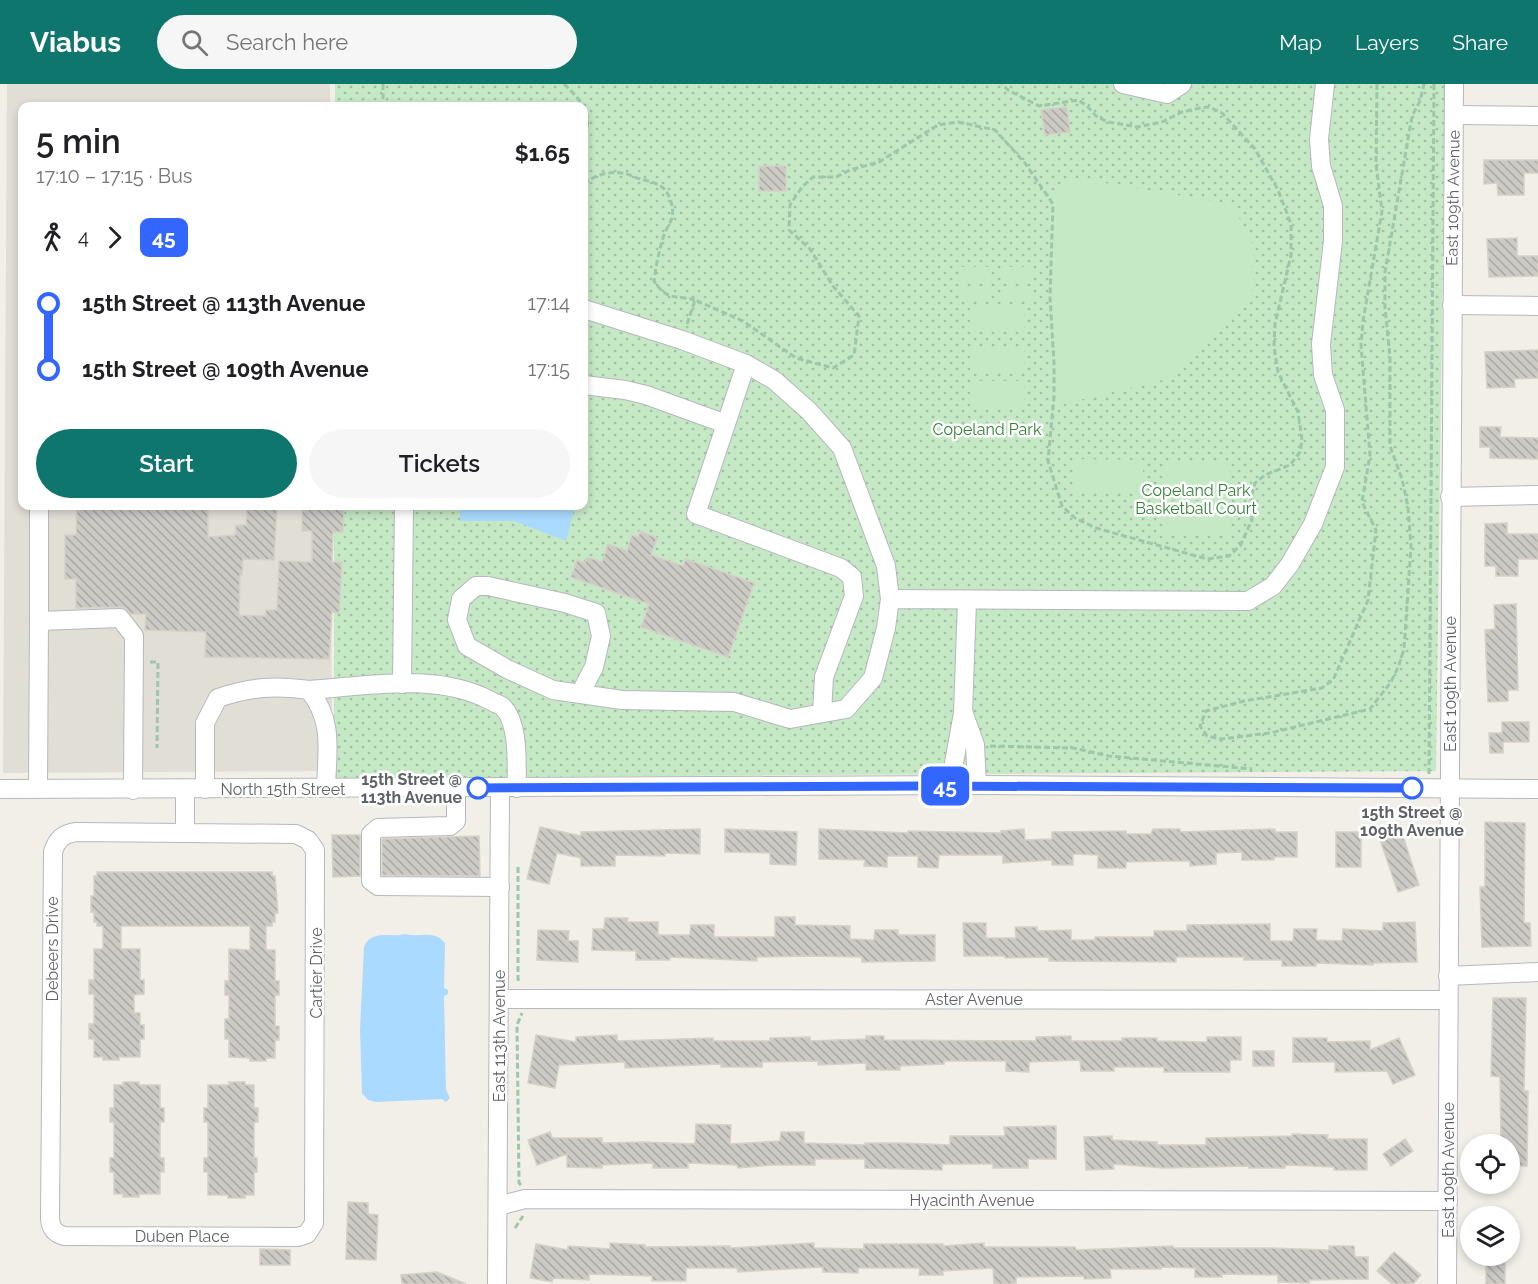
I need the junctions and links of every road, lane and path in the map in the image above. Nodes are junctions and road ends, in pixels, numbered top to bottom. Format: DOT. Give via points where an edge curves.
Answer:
graph roads {
  1 [pos="383,84"];
  2 [pos="564,84"];
  3 [pos="1002,84"];
  4 [pos="1123,84"];
  5 [pos="1182,84"];
  6 [pos="1325,84"];
  7 [pos="1377,84"];
  8 [pos="1424,84"];
  9 [pos="1434,84"];
  10 [pos="1454,84"];
  11 [pos="383,102"];
  12 [pos="582,102"];
  13 [pos="1454,115"];
  14 [pos="1538,116"];
  15 [pos="588,180"];
  16 [pos="695,300"];
  17 [pos="1452,305"];
  18 [pos="1538,306"];
  19 [pos="588,310"];
  20 [pos="682,340"];
  21 [pos="746,364"];
  22 [pos="588,385"];
  23 [pos="726,423"];
  24 [pos="1538,495"];
  25 [pos="1450,496"];
  26 [pos="39,510"];
  27 [pos="404,510"];
  28 [pos="890,599"];
  29 [pos="967,601"];
  30 [pos="39,621"];
  31 [pos="134,663"];
  32 [pos="402,684"];
  33 [pos="309,690"];
  34 [pos="580,694"];
  35 [pos="822,713"];
  36 [pos="963,713"];
  37 [pos="988,746"];
  38 [pos="157,748"];
  39 [pos="1253,769"];
  40 [pos="1418,774"];
  41 [pos="950,786"];
  42 [pos="977,786"];
  43 [pos="326,788"];
  44 [pos="456,788"];
  45 [pos="508,788"];
  46 [pos="1450,788"];
  47 [pos="0,789"];
  48 [pos="38,789"];
  49 [pos="185,789"];
  50 [pos="205,789"];
  51 [pos="1538,789"];
  52 [pos="134,790"];
  53 [pos="185,833"];
  54 [pos="518,863"];
  55 [pos="500,887"];
  56 [pos="1538,972"];
  57 [pos="1448,976"];
  58 [pos="499,999"];
  59 [pos="528,999"];
  60 [pos="1448,1000"];
  61 [pos="525,1199"];
  62 [pos="1448,1201"];
  63 [pos="498,1206"];
  64 [pos="54,1231"];
  65 [pos="310,1231"];
  66 [pos="515,1239"];
  67 [pos="497,1284"];
  68 [pos="1447,1284"];
  1 -- 11 [label="path"];
  2 -- 12 [label="path"];
  3 -- 16 [label="path" via="1039,106 1077,100 1108,122 1138,127 1209,107 1222,113 1255,148 1278,190 1292,224 1291,255 1276,316 1274,347 1278,372 1298,412 1302,440 1300,452 1290,465 1255,483 1252,519 1240,546 1229,556 1207,559 1096,528 1075,518 1062,506 1048,461 1054,396 1050,297 1053,204 1025,163 995,130 958,122 938,125 879,162 836,177 813,177 802,187 790,205 789,230 810,249 833,286 859,316 854,355 833,368 796,358 743,321"];
  4 -- 5 [label="street" via="1167,94"];
  6 -- 29 [label="street" via="1319,139 1321,166 1333,206 1333,241 1321,344 1323,375 1335,410 1335,467 1313,524 1290,564 1273,586 1248,601"];
  7 -- 8 [label="path" via="1376,164 1382,211 1361,345 1370,455 1362,502 1376,530 1368,600 1333,680 1322,688 1206,711 1200,726 1207,736 1221,739 1270,733 1370,709 1391,682 1404,649 1411,547 1408,507 1390,446 1385,272 1412,116"];
  9 -- 40 [label="path" via="1429,774"];
  10 -- 13 [label="street, East 109th Avenue"];
  13 -- 14 [label="street"];
  13 -- 17 [label="street, East 109th Avenue"];
  15 -- 16 [label="path" via="610,172 627,174 666,190 673,208 672,218 664,234 654,281 661,292 671,297"];
  16 -- 20 [label="path"];
  17 -- 18 [label="street"];
  17 -- 25 [label="street, East 109th Avenue"];
  19 -- 20 [label="street"];
  20 -- 21 [label="street"];
  21 -- 23 [label="street"];
  21 -- 28 [label="street" via="774,380 842,448 886,566"];
  22 -- 23 [label="street" via="646,395"];
  23 -- 35 [label="street" via="696,514 832,564 852,577 854,596 824,677"];
  24 -- 25 [label="street"];
  25 -- 46 [label="street, East 109th Avenue"];
  26 -- 30 [label="street"];
  27 -- 32 [label="street"];
  28 -- 29 [label="street"];
  28 -- 35 [label="street" via="873,678 846,709"];
  29 -- 36 [label="street"];
  30 -- 31 [label="street" via="120,618 134,636"];
  30 -- 48 [label="street"];
  31 -- 38 [label="path" via="158,662"];
  31 -- 52 [label="street"];
  32 -- 33 [label="street, East 113th Avenue"];
  32 -- 45 [label="street, East 113th Avenue" via="430,684 474,692 503,707 514,730"];
  33 -- 43 [label="street" via="328,729"];
  33 -- 50 [label="street, East 113th Avenue" via="280,686 241,690 218,698 205,723"];
  34 -- 34 [label="street" via="594,667 601,636 596,613 488,586 476,586 461,599 457,620 466,645 553,690"];
  34 -- 35 [label="street" via="622,700 734,702 790,719"];
  36 -- 41 [label="street"];
  36 -- 42 [label="street" via="975,745"];
  37 -- 39 [label="path" via="1073,748 1109,756"];
  41 -- 42 [label="street, North 15th Street"];
  41 -- 45 [label="street, North 15th Street"];
  42 -- 46 [label="street, North 15th Street"];
  43 -- 44 [label="street, North 15th Street"];
  43 -- 50 [label="street, North 15th Street"];
  44 -- 45 [label="street, North 15th Street"];
  44 -- 55 [label="street" via="456,821 450,826 378,828 372,834 372,881 378,886"];
  45 -- 55 [label="street, East 113th Avenue"];
  46 -- 51 [label="street, North 15th Street"];
  46 -- 57 [label="street, East 109th Avenue"];
  47 -- 48 [label="street, North 15th Street"];
  48 -- 52 [label="street, North 15th Street"];
  49 -- 50 [label="street, North 15th Street"];
  49 -- 52 [label="street, North 15th Street"];
  49 -- 53 [label="street"];
  53 -- 64 [label="street, Debeers Drive" via="76,832 59,839 53,852 50,1219"];
  53 -- 65 [label="street, Cartier Drive" via="296,834 308,840 315,850 314,1217"];
  54 -- 59 [label="path" via="518,979"];
  55 -- 58 [label="street, East 113th Avenue"];
  56 -- 57 [label="street"];
  57 -- 60 [label="street, East 109th Avenue"];
  58 -- 59 [label="street, Aster Avenue"];
  58 -- 63 [label="street, East 113th Avenue"];
  59 -- 60 [label="street, Aster Avenue"];
  59 -- 61 [label="path" via="517,1025 519,1183 525,1189"];
  60 -- 62 [label="street, East 109th Avenue"];
  61 -- 62 [label="street, Hyacinth Avenue"];
  61 -- 63 [label="street, Hyacinth Avenue"];
  61 -- 66 [label="path" via="525,1214 515,1228"];
  62 -- 68 [label="street, East 109th Avenue"];
  63 -- 67 [label="street, East 113th Avenue"];
  64 -- 65 [label="street, Duben Place" via="64,1236 274,1237 303,1236"];
}
